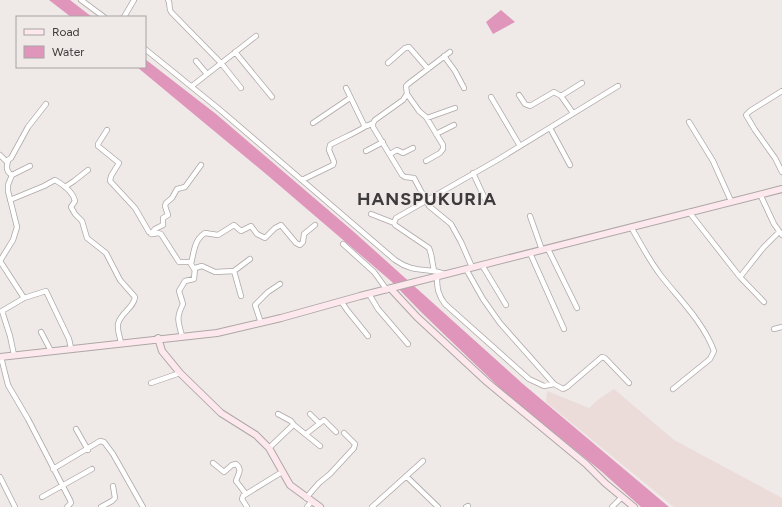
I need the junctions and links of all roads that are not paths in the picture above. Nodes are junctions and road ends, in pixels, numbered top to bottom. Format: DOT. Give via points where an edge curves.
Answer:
graph roads {
  1 [pos="81,0"];
  2 [pos="134,0"];
  3 [pos="168,0"];
  4 [pos="103,16"];
  5 [pos="125,16"];
  6 [pos="256,36"];
  7 [pos="146,50"];
  8 [pos="235,52"];
  9 [pos="450,52"];
  10 [pos="444,56"];
  11 [pos="196,61"];
  12 [pos="221,63"];
  13 [pos="388,63"];
  14 [pos="428,69"];
  15 [pos="207,74"];
  16 [pos="582,83"];
  17 [pos="192,86"];
  18 [pos="618,86"];
  19 [pos="241,88"];
  20 [pos="346,88"];
  21 [pos="464,88"];
  22 [pos="782,91"];
  23 [pos="406,94"];
  24 [pos="519,95"];
  25 [pos="561,96"];
  26 [pos="272,97"];
  27 [pos="491,97"];
  28 [pos="350,98"];
  29 [pos="46,104"];
  30 [pos="455,108"];
  31 [pos="573,114"];
  32 [pos="427,118"];
  33 [pos="689,122"];
  34 [pos="313,123"];
  35 [pos="373,123"];
  36 [pos="454,125"];
  37 [pos="366,126"];
  38 [pos="550,128"];
  39 [pos="107,130"];
  40 [pos="436,134"];
  41 [pos="383,142"];
  42 [pos="520,146"];
  43 [pos="412,148"];
  44 [pos="366,151"];
  45 [pos="390,154"];
  46 [pos="0,155"];
  47 [pos="426,160"];
  48 [pos="8,161"];
  49 [pos="201,165"];
  50 [pos="570,165"];
  51 [pos="30,166"];
  52 [pos="88,170"];
  53 [pos="782,172"];
  54 [pos="473,173"];
  55 [pos="12,175"];
  56 [pos="302,180"];
  57 [pos="65,187"];
  58 [pos="782,189"];
  59 [pos="760,194"];
  60 [pos="10,200"];
  61 [pos="426,201"];
  62 [pos="486,201"];
  63 [pos="731,202"];
  64 [pos="689,212"];
  65 [pos="371,214"];
  66 [pos="530,216"];
  67 [pos="394,223"];
  68 [pos="314,225"];
  69 [pos="631,227"];
  70 [pos="151,234"];
  71 [pos="781,234"];
  72 [pos="343,244"];
  73 [pos="548,249"];
  74 [pos="542,250"];
  75 [pos="530,253"];
  76 [pos="250,259"];
  77 [pos="0,260"];
  78 [pos="191,262"];
  79 [pos="482,265"];
  80 [pos="469,268"];
  81 [pos="194,269"];
  82 [pos="234,271"];
  83 [pos="434,271"];
  84 [pos="446,274"];
  85 [pos="437,277"];
  86 [pos="740,277"];
  87 [pos="280,284"];
  88 [pos="391,289"];
  89 [pos="369,294"];
  90 [pos="241,296"];
  91 [pos="24,298"];
  92 [pos="341,301"];
  93 [pos="764,302"];
  94 [pos="506,305"];
  95 [pos="577,308"];
  96 [pos="261,323"];
  97 [pos="782,327"];
  98 [pos="774,328"];
  99 [pos="564,329"];
  100 [pos="41,332"];
  101 [pos="182,336"];
  102 [pos="368,336"];
  103 [pos="158,338"];
  104 [pos="121,343"];
  105 [pos="408,344"];
  106 [pos="71,348"];
  107 [pos="51,351"];
  108 [pos="14,355"];
  109 [pos="1,357"];
  110 [pos="180,373"];
  111 [pos="152,384"];
  112 [pos="554,384"];
  113 [pos="629,384"];
  114 [pos="673,389"];
  115 [pos="278,414"];
  116 [pos="310,414"];
  117 [pos="319,423"];
  118 [pos="294,425"];
  119 [pos="76,429"];
  120 [pos="336,432"];
  121 [pos="344,433"];
  122 [pos="306,434"];
  123 [pos="320,446"];
  124 [pos="269,448"];
  125 [pos="88,450"];
  126 [pos="424,461"];
  127 [pos="213,462"];
  128 [pos="53,469"];
  129 [pos="92,469"];
  130 [pos="282,472"];
  131 [pos="406,476"];
  132 [pos="0,477"];
  133 [pos="62,486"];
  134 [pos="113,486"];
  135 [pos="246,494"];
  136 [pos="42,497"];
  137 [pos="622,497"];
  138 [pos="306,498"];
  139 [pos="72,505"];
  140 [pos="310,505"];
  141 [pos="15,507"];
  142 [pos="67,507"];
  143 [pos="101,507"];
  144 [pos="143,507"];
  145 [pos="247,507"];
  146 [pos="320,507"];
  147 [pos="372,507"];
  148 [pos="438,507"];
  149 [pos="612,507"];
  150 [pos="634,507"];
  1 -- 4 [label="street"];
  2 -- 5 [label="street"];
  3 -- 12 [label="street" via="171,12"];
  6 -- 8 [label="street"];
  7 -- 17 [label="street"];
  8 -- 12 [label="street"];
  8 -- 26 [label="street"];
  9 -- 10 [label="street"];
  10 -- 14 [label="street"];
  10 -- 21 [label="street"];
  11 -- 15 [label="street"];
  12 -- 15 [label="street"];
  12 -- 19 [label="street"];
  13 -- 14 [label="street" via="409,47"];
  14 -- 23 [label="street" via="406,86"];
  15 -- 17 [label="street"];
  16 -- 25 [label="street"];
  17 -- 56 [label="street"];
  18 -- 31 [label="street"];
  20 -- 28 [label="street"];
  22 -- 53 [label="street" via="746,115"];
  23 -- 32 [label="street"];
  23 -- 35 [label="street" via="403,100"];
  24 -- 25 [label="street" via="525,104 530,106 554,92"];
  25 -- 31 [label="street"];
  27 -- 42 [label="street"];
  28 -- 34 [label="street"];
  28 -- 37 [label="street"];
  29 -- 48 [label="street" via="28,127"];
  30 -- 32 [label="street"];
  31 -- 38 [label="street"];
  32 -- 40 [label="street"];
  33 -- 63 [label="street" via="713,161"];
  35 -- 37 [label="street"];
  35 -- 41 [label="street"];
  36 -- 40 [label="street"];
  37 -- 56 [label="street" via="330,145 328,150 333,165"];
  38 -- 42 [label="street"];
  38 -- 50 [label="street"];
  39 -- 70 [label="street" via="98,146 119,163 110,181 134,208"];
  40 -- 47 [label="street" via="443,149"];
  41 -- 44 [label="street"];
  41 -- 45 [label="street"];
  42 -- 54 [label="street"];
  43 -- 45 [label="street" via="405,152 399,150"];
  45 -- 61 [label="street" via="402,175 416,180"];
  46 -- 48 [label="street"];
  48 -- 55 [label="street" via="7,172"];
  49 -- 70 [label="street" via="186,186 177,189 166,203 168,215 163,218 163,225"];
  51 -- 55 [label="street"];
  52 -- 57 [label="street"];
  54 -- 61 [label="street"];
  54 -- 62 [label="street"];
  55 -- 60 [label="street" via="7,187"];
  56 -- 83 [label="street" via="400,264 416,270"];
  57 -- 60 [label="street" via="53,180"];
  57 -- 104 [label="street" via="76,199 72,207 82,221 87,238 106,253 120,280 135,297 118,323"];
  58 -- 59 [label="main road"];
  59 -- 63 [label="main road"];
  59 -- 71 [label="street"];
  60 -- 77 [label="street" via="17,227 13,240"];
  61 -- 67 [label="street" via="398,216"];
  61 -- 80 [label="street" via="451,224 461,242"];
  63 -- 64 [label="main road"];
  64 -- 69 [label="main road"];
  64 -- 86 [label="street"];
  65 -- 67 [label="street"];
  66 -- 74 [label="street"];
  67 -- 83 [label="street" via="428,248"];
  68 -- 78 [label="street" via="304,234 300,245 281,225 265,238 251,226 241,231 234,225 218,235 205,232 194,248"];
  69 -- 73 [label="main road"];
  69 -- 114 [label="street" via="658,272 704,329 714,351 710,359"];
  70 -- 78 [label="street" via="161,234 179,262"];
  71 -- 86 [label="street" via="763,248"];
  72 -- 88 [label="street"];
  73 -- 74 [label="main road"];
  73 -- 95 [label="street"];
  74 -- 75 [label="main road"];
  75 -- 79 [label="main road"];
  75 -- 99 [label="street"];
  76 -- 82 [label="street"];
  77 -- 91 [label="street"];
  78 -- 81 [label="street"];
  79 -- 80 [label="main road"];
  79 -- 94 [label="street"];
  80 -- 84 [label="main road"];
  80 -- 112 [label="street" via="483,299 500,323"];
  81 -- 82 [label="street" via="202,266 215,272"];
  81 -- 101 [label="street" via="194,279 185,282 179,291 183,302 178,320"];
  82 -- 90 [label="street"];
  83 -- 84 [label="street"];
  84 -- 85 [label="main road"];
  85 -- 88 [label="main road"];
  85 -- 112 [label="street" via="440,298 445,304 508,362 539,385"];
  86 -- 93 [label="street"];
  87 -- 96 [label="street" via="255,305"];
  88 -- 89 [label="main road"];
  88 -- 137 [label="main road" via="417,317 487,382"];
  89 -- 92 [label="main road"];
  89 -- 105 [label="street" via="378,309"];
  91 -- 106 [label="street" via="46,291"];
  91 -- 108 [label="street" via="2,311"];
  92 -- 96 [label="main road"];
  92 -- 102 [label="street"];
  96 -- 101 [label="main road" via="217,333"];
  97 -- 98 [label="street"];
  100 -- 107 [label="street"];
  101 -- 103 [label="main road"];
  103 -- 104 [label="main road"];
  103 -- 110 [label="main road" via="162,351"];
  104 -- 106 [label="main road"];
  106 -- 107 [label="main road"];
  107 -- 108 [label="main road"];
  108 -- 109 [label="main road"];
  109 -- 128 [label="street" via="8,385"];
  110 -- 111 [label="street"];
  110 -- 124 [label="main road" via="218,410 251,430"];
  112 -- 113 [label="street" via="567,387 602,357"];
  115 -- 118 [label="street"];
  116 -- 117 [label="street"];
  117 -- 120 [label="street" via="322,420 326,421"];
  117 -- 122 [label="street"];
  118 -- 122 [label="street"];
  118 -- 124 [label="street"];
  119 -- 125 [label="street"];
  121 -- 138 [label="street" via="355,444 354,448"];
  122 -- 123 [label="street"];
  124 -- 130 [label="main road"];
  125 -- 128 [label="street"];
  125 -- 144 [label="street" via="100,441 104,442"];
  126 -- 131 [label="street"];
  127 -- 135 [label="street" via="222,471 236,464 240,470 236,481"];
  128 -- 133 [label="street"];
  129 -- 133 [label="street"];
  130 -- 135 [label="street"];
  130 -- 138 [label="main road" via="290,485"];
  131 -- 147 [label="street"];
  131 -- 148 [label="street"];
  132 -- 141 [label="street"];
  133 -- 136 [label="street"];
  133 -- 139 [label="street"];
  134 -- 143 [label="street" via="114,500"];
  135 -- 145 [label="street" via="242,499"];
  137 -- 149 [label="street"];
  137 -- 150 [label="main road"];
  138 -- 140 [label="main road"];
  139 -- 142 [label="street"];
  140 -- 146 [label="main road"];
}
